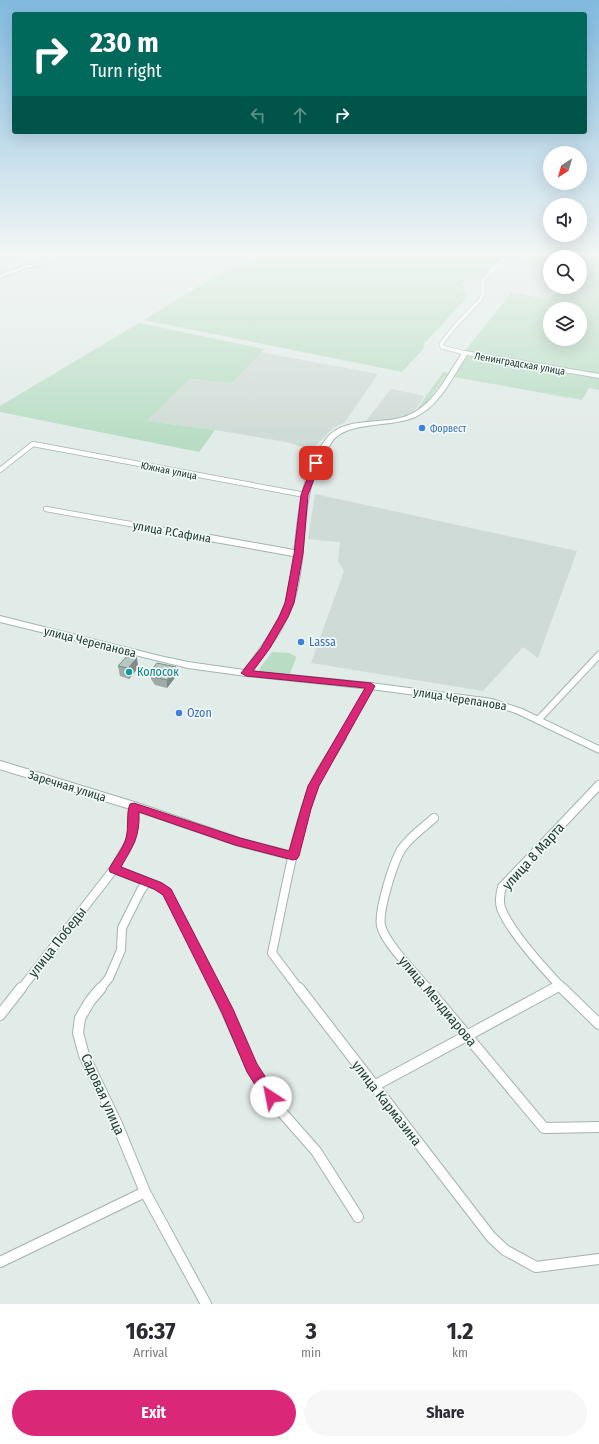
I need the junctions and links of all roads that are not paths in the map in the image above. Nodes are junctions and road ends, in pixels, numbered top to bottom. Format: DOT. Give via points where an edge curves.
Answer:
graph roads {
  1 [pos="464,317"];
  2 [pos="465,353"];
  3 [pos="599,376"];
  4 [pos="0,470"];
  5 [pos="305,495"];
  6 [pos="46,509"];
  7 [pos="298,554"];
  8 [pos="0,619"];
  9 [pos="599,655"];
  10 [pos="246,673"];
  11 [pos="371,686"];
  12 [pos="538,720"];
  13 [pos="599,750"];
  14 [pos="0,765"];
  15 [pos="599,785"];
  16 [pos="134,806"];
  17 [pos="434,818"];
  18 [pos="293,856"];
  19 [pos="114,869"];
  20 [pos="147,882"];
  21 [pos="560,985"];
  22 [pos="0,1015"];
  23 [pos="599,1024"];
  24 [pos="467,1035"];
  25 [pos="374,1086"];
  26 [pos="599,1127"];
  27 [pos="145,1192"];
  28 [pos="358,1217"];
  29 [pos="599,1259"];
  30 [pos="0,1262"];
  31 [pos="206,1304"];
  1 -- 2 [label="street, Ленинградская улица" via="441,344 442,347"];
  2 -- 3 [label="street, Ленинградская улица"];
  2 -- 5 [label="street" via="432,403 424,409 406,418 354,426 337,433 316,463"];
  4 -- 5 [label="street, Южная улица" via="33,444"];
  5 -- 7 [label="street"];
  6 -- 7 [label="street, улица Р.Сафина"];
  7 -- 10 [label="street" via="292,594 283,617 266,648"];
  8 -- 10 [label="street, улица Черепанова" via="160,659"];
  9 -- 12 [label="street"];
  10 -- 11 [label="street, улица Черепанова"];
  11 -- 12 [label="street, улица Черепанова" via="492,702 519,710"];
  11 -- 18 [label="street" via="314,786"];
  12 -- 13 [label="street, улица Черепанова"];
  14 -- 16 [label="street, Заречная улица"];
  15 -- 21 [label="street, улица 8 Марта" via="502,887 501,892 501,909 509,924"];
  16 -- 18 [label="street, Заречная улица" via="239,842"];
  16 -- 19 [label="street, улица Победы" via="131,840"];
  17 -- 24 [label="street, улица Мендиарова" via="403,847 394,864 380,915 387,939"];
  18 -- 25 [label="street, улица Кармазина" via="272,953"];
  19 -- 20 [label="street"];
  19 -- 22 [label="street, улица Победы"];
  20 -- 27 [label="street, Садовая улица" via="122,928 121,950 109,978 80,1018 78,1033 84,1055 117,1124"];
  20 -- 28 [label="street" via="167,892 216,987 263,1087 316,1151"];
  21 -- 23 [label="street, улица 8 Марта"];
  21 -- 24 [label="street"];
  24 -- 25 [label="street"];
  24 -- 26 [label="street, улица Мендиарова" via="544,1128"];
  25 -- 29 [label="street, улица Кармазина" via="491,1237 505,1250 536,1267"];
  27 -- 30 [label="street"];
  27 -- 31 [label="street, Садовая улица"];
}
